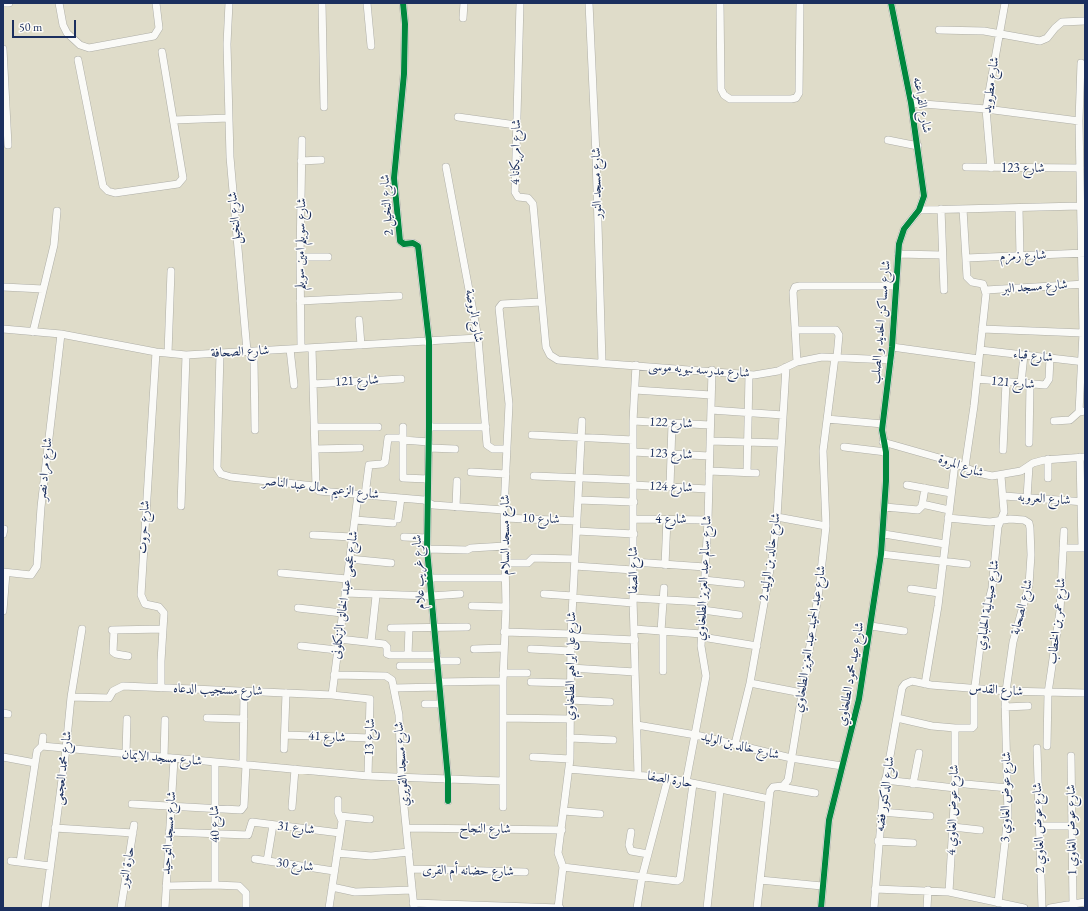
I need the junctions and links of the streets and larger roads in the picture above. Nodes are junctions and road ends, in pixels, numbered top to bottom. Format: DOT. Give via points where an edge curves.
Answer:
graph roads {
  1 [pos="3,3"];
  2 [pos="9,3"];
  3 [pos="59,3"];
  4 [pos="156,3"];
  5 [pos="229,3"];
  6 [pos="322,3"];
  7 [pos="367,3"];
  8 [pos="403,3"];
  9 [pos="464,3"];
  10 [pos="520,3"];
  11 [pos="589,3"];
  12 [pos="720,3"];
  13 [pos="800,3"];
  14 [pos="891,3"];
  15 [pos="1005,3"];
  16 [pos="463,18"];
  17 [pos="1085,21"];
  18 [pos="939,30"];
  19 [pos="999,33"];
  20 [pos="371,46"];
  21 [pos="3,49"];
  22 [pos="162,52"];
  23 [pos="78,60"];
  24 [pos="1081,63"];
  25 [pos="911,103"];
  26 [pos="324,107"];
  27 [pos="986,109"];
  28 [pos="458,117"];
  29 [pos="229,118"];
  30 [pos="174,120"];
  31 [pos="1079,121"];
  32 [pos="516,125"];
  33 [pos="5,134"];
  34 [pos="302,140"];
  35 [pos="888,140"];
  36 [pos="8,145"];
  37 [pos="918,146"];
  38 [pos="321,160"];
  39 [pos="302,161"];
  40 [pos="446,166"];
  41 [pos="966,167"];
  42 [pos="991,168"];
  43 [pos="1080,168"];
  44 [pos="1083,191"];
  45 [pos="1080,206"];
  46 [pos="1019,208"];
  47 [pos="941,209"];
  48 [pos="963,209"];
  49 [pos="919,210"];
  50 [pos="57,211"];
  51 [pos="1083,253"];
  52 [pos="898,254"];
  53 [pos="942,255"];
  54 [pos="1020,256"];
  55 [pos="300,257"];
  56 [pos="328,257"];
  57 [pos="966,258"];
  58 [pos="171,271"];
  59 [pos="1083,284"];
  60 [pos="896,286"];
  61 [pos="3,287"];
  62 [pos="43,289"];
  63 [pos="944,290"];
  64 [pos="986,290"];
  65 [pos="399,296"];
  66 [pos="300,301"];
  67 [pos="541,302"];
  68 [pos="359,320"];
  69 [pos="3,329"];
  70 [pos="982,329"];
  71 [pos="796,330"];
  72 [pos="33,332"];
  73 [pos="1083,333"];
  74 [pos="61,334"];
  75 [pos="478,338"];
  76 [pos="429,341"];
  77 [pos="361,345"];
  78 [pos="892,347"];
  79 [pos="301,348"];
  80 [pos="312,348"];
  81 [pos="290,349"];
  82 [pos="980,350"];
  83 [pos="247,351"];
  84 [pos="156,352"];
  85 [pos="168,353"];
  86 [pos="220,353"];
  87 [pos="186,355"];
  88 [pos="1024,355"];
  89 [pos="553,357"];
  90 [pos="836,357"];
  91 [pos="1050,358"];
  92 [pos="979,359"];
  93 [pos="891,360"];
  94 [pos="1084,361"];
  95 [pos="797,362"];
  96 [pos="602,363"];
  97 [pos="636,365"];
  98 [pos="786,367"];
  99 [pos="712,370"];
  100 [pos="749,375"];
  101 [pos="401,379"];
  102 [pos="977,379"];
  103 [pos="1006,382"];
  104 [pos="1021,383"];
  105 [pos="313,384"];
  106 [pos="1030,384"];
  107 [pos="294,385"];
  108 [pos="635,390"];
  109 [pos="711,395"];
  110 [pos="711,410"];
  111 [pos="1082,412"];
  112 [pos="748,413"];
  113 [pos="783,415"];
  114 [pos="827,419"];
  115 [pos="582,421"];
  116 [pos="633,421"];
  117 [pos="1054,421"];
  118 [pos="672,423"];
  119 [pos="883,424"];
  120 [pos="710,425"];
  121 [pos="315,427"];
  122 [pos="378,427"];
  123 [pos="403,427"];
  124 [pos="486,427"];
  125 [pos="429,428"];
  126 [pos="255,430"];
  127 [pos="532,435"];
  128 [pos="582,437"];
  129 [pos="403,439"];
  130 [pos="633,440"];
  131 [pos="710,441"];
  132 [pos="748,442"];
  133 [pos="883,442"];
  134 [pos="782,444"];
  135 [pos="1029,444"];
  136 [pos="429,445"];
  137 [pos="844,447"];
  138 [pos="315,448"];
  139 [pos="360,448"];
  140 [pos="455,449"];
  141 [pos="507,449"];
  142 [pos="1003,450"];
  143 [pos="633,452"];
  144 [pos="886,452"];
  145 [pos="671,454"];
  146 [pos="709,456"];
  147 [pos="1082,457"];
  148 [pos="1048,459"];
  149 [pos="955,463"];
  150 [pos="1028,466"];
  151 [pos="965,467"];
  152 [pos="709,471"];
  153 [pos="471,472"];
  154 [pos="747,472"];
  155 [pos="756,473"];
  156 [pos="506,474"];
  157 [pos="534,476"];
  158 [pos="1001,476"];
  159 [pos="1048,478"];
  160 [pos="428,479"];
  161 [pos="580,479"];
  162 [pos="457,481"];
  163 [pos="633,483"];
  164 [pos="908,485"];
  165 [pos="316,487"];
  166 [pos="670,487"];
  167 [pos="925,488"];
  168 [pos="708,489"];
  169 [pos="951,494"];
  170 [pos="361,495"];
  171 [pos="1004,496"];
  172 [pos="401,498"];
  173 [pos="1027,498"];
  174 [pos="578,500"];
  175 [pos="428,502"];
  176 [pos="634,502"];
  177 [pos="1083,502"];
  178 [pos="922,504"];
  179 [pos="181,506"];
  180 [pos="456,507"];
  181 [pos="885,507"];
  182 [pos="504,510"];
  183 [pos="949,510"];
  184 [pos="777,517"];
  185 [pos="504,518"];
  186 [pos="948,518"];
  187 [pos="634,519"];
  188 [pos="355,520"];
  189 [pos="667,520"];
  190 [pos="708,520"];
  191 [pos="577,521"];
  192 [pos="1001,521"];
  193 [pos="826,526"];
  194 [pos="577,531"];
  195 [pos="1064,531"];
  196 [pos="634,534"];
  197 [pos="884,534"];
  198 [pos="313,535"];
  199 [pos="352,537"];
  200 [pos="404,537"];
  201 [pos="427,538"];
  202 [pos="945,544"];
  203 [pos="505,546"];
  204 [pos="1064,548"];
  205 [pos="1084,548"];
  206 [pos="427,549"];
  207 [pos="881,554"];
  208 [pos="349,559"];
  209 [pos="943,561"];
  210 [pos="634,562"];
  211 [pos="391,563"];
  212 [pos="505,563"];
  213 [pos="575,563"];
  214 [pos="967,564"];
  215 [pos="664,565"];
  216 [pos="705,567"];
  217 [pos="633,570"];
  218 [pos="4,573"];
  219 [pos="282,573"];
  220 [pos="429,578"];
  221 [pos="505,578"];
  222 [pos="347,579"];
  223 [pos="704,580"];
  224 [pos="741,584"];
  225 [pos="664,588"];
  226 [pos="911,589"];
  227 [pos="345,593"];
  228 [pos="939,593"];
  229 [pos="460,594"];
  230 [pos="544,594"];
  231 [pos="376,596"];
  232 [pos="431,596"];
  233 [pos="573,597"];
  234 [pos="633,600"];
  235 [pos="663,600"];
  236 [pos="703,602"];
  237 [pos="472,606"];
  238 [pos="506,607"];
  239 [pos="298,608"];
  240 [pos="703,610"];
  241 [pos="3,611"];
  242 [pos="342,613"];
  243 [pos="739,615"];
  244 [pos="871,626"];
  245 [pos="467,627"];
  246 [pos="391,628"];
  247 [pos="408,628"];
  248 [pos="82,629"];
  249 [pos="163,629"];
  250 [pos="434,629"];
  251 [pos="634,629"];
  252 [pos="662,631"];
  253 [pos="904,631"];
  254 [pos="504,632"];
  255 [pos="571,636"];
  256 [pos="702,636"];
  257 [pos="339,639"];
  258 [pos="634,640"];
  259 [pos="371,642"];
  260 [pos="301,646"];
  261 [pos="757,646"];
  262 [pos="504,648"];
  263 [pos="474,649"];
  264 [pos="531,649"];
  265 [pos="337,650"];
  266 [pos="571,651"];
  267 [pos="408,655"];
  268 [pos="128,656"];
  269 [pos="437,661"];
  270 [pos="457,661"];
  271 [pos="400,666"];
  272 [pos="571,668"];
  273 [pos="663,671"];
  274 [pos="636,672"];
  275 [pos="527,674"];
  276 [pos="334,675"];
  277 [pos="503,677"];
  278 [pos="531,682"];
  279 [pos="907,682"];
  280 [pos="570,683"];
  281 [pos="750,683"];
  282 [pos="440,684"];
  283 [pos="925,684"];
  284 [pos="161,688"];
  285 [pos="394,688"];
  286 [pos="975,688"];
  287 [pos="244,691"];
  288 [pos="1007,691"];
  289 [pos="286,693"];
  290 [pos="802,693"];
  291 [pos="1048,693"];
  292 [pos="1085,693"];
  293 [pos="332,695"];
  294 [pos="71,697"];
  295 [pos="370,699"];
  296 [pos="570,700"];
  297 [pos="610,702"];
  298 [pos="424,704"];
  299 [pos="441,704"];
  300 [pos="1028,706"];
  301 [pos="1005,707"];
  302 [pos="207,718"];
  303 [pos="503,718"];
  304 [pos="897,718"];
  305 [pos="127,719"];
  306 [pos="244,719"];
  307 [pos="570,719"];
  308 [pos="165,720"];
  309 [pos="637,725"];
  310 [pos="955,728"];
  311 [pos="285,735"];
  312 [pos="696,735"];
  313 [pos="43,736"];
  314 [pos="370,738"];
  315 [pos="570,738"];
  316 [pos="614,740"];
  317 [pos="735,744"];
  318 [pos="42,746"];
  319 [pos="1047,746"];
  320 [pos="1037,748"];
  321 [pos="66,749"];
  322 [pos="284,749"];
  323 [pos="919,753"];
  324 [pos="126,754"];
  325 [pos="1071,756"];
  326 [pos="3,757"];
  327 [pos="533,757"];
  328 [pos="164,758"];
  329 [pos="791,758"];
  330 [pos="174,759"];
  331 [pos="570,759"];
  332 [pos="215,762"];
  333 [pos="35,763"];
  334 [pos="245,764"];
  335 [pos="842,766"];
  336 [pos="295,769"];
  337 [pos="569,769"];
  338 [pos="638,775"];
  339 [pos="368,776"];
  340 [pos="401,776"];
  341 [pos="668,778"];
  342 [pos="448,779"];
  343 [pos="885,780"];
  344 [pos="502,781"];
  345 [pos="690,783"];
  346 [pos="913,784"];
  347 [pos="955,786"];
  348 [pos="781,787"];
  349 [pos="1008,788"];
  350 [pos="720,790"];
  351 [pos="815,793"];
  352 [pos="769,799"];
  353 [pos="338,800"];
  354 [pos="448,801"];
  355 [pos="132,804"];
  356 [pos="171,806"];
  357 [pos="292,807"];
  358 [pos="503,807"];
  359 [pos="215,808"];
  360 [pos="564,811"];
  361 [pos="881,812"];
  362 [pos="600,814"];
  363 [pos="340,816"];
  364 [pos="930,816"];
  365 [pos="370,818"];
  366 [pos="273,824"];
  367 [pos="134,825"];
  368 [pos="1039,826"];
  369 [pos="1072,826"];
  370 [pos="953,827"];
  371 [pos="55,828"];
  372 [pos="408,828"];
  373 [pos="562,830"];
  374 [pos="980,830"];
  375 [pos="169,832"];
  376 [pos="631,832"];
  377 [pos="133,833"];
  378 [pos="340,833"];
  379 [pos="216,834"];
  380 [pos="878,841"];
  381 [pos="913,844"];
  382 [pos="409,852"];
  383 [pos="337,853"];
  384 [pos="648,854"];
  385 [pos="255,859"];
  386 [pos="11,861"];
  387 [pos="267,861"];
  388 [pos="20,862"];
  389 [pos="50,866"];
  390 [pos="563,867"];
  391 [pos="411,870"];
  392 [pos="334,871"];
  393 [pos="524,872"];
  394 [pos="642,877"];
  395 [pos="760,880"];
  396 [pos="215,885"];
  397 [pos="166,886"];
  398 [pos="822,886"];
  399 [pos="332,887"];
  400 [pos="875,889"];
  401 [pos="412,890"];
  402 [pos="928,890"];
  403 [pos="949,892"];
  404 [pos="1085,902"];
  405 [pos="998,903"];
  406 [pos="1072,904"];
  407 [pos="414,905"];
  408 [pos="45,908"];
  409 [pos="120,908"];
  410 [pos="165,908"];
  411 [pos="246,908"];
  412 [pos="329,908"];
  413 [pos="559,908"];
  414 [pos="637,908"];
  415 [pos="707,908"];
  416 [pos="757,908"];
  417 [pos="821,908"];
  418 [pos="874,908"];
  419 [pos="927,908"];
  420 [pos="1024,908"];
  421 [pos="1042,908"];
  422 [pos="1050,908"];
  1 -- 2 [label="street"];
  3 -- 4 [label="street" via="67,33 89,48 154,36 159,28"];
  5 -- 29 [label="street, شارع النخيل"];
  6 -- 26 [label="street"];
  7 -- 20 [label="street"];
  8 -- 76 [label="street, شارع النخيل 2" via="404,74 395,186 400,241 418,246"];
  9 -- 16 [label="street"];
  10 -- 32 [label="street, شارع امريكانا 4"];
  11 -- 96 [label="street, شارع مسجد النور"];
  12 -- 13 [label="street" via="721,89 730,99 798,97"];
  14 -- 25 [label="street, شارع الفراعنه"];
  15 -- 19 [label="street, شارع مطرويد"];
  17 -- 19 [label="street" via="1062,22 1044,40"];
  18 -- 19 [label="street"];
  19 -- 27 [label="street, شارع مطرويد"];
  21 -- 33 [label="street"];
  22 -- 30 [label="street"];
  23 -- 30 [label="street" via="103,186 108,191 115,193 180,182 183,175"];
  24 -- 31 [label="street"];
  25 -- 27 [label="street"];
  25 -- 37 [label="street, شارع الفراعنه"];
  27 -- 31 [label="street"];
  27 -- 42 [label="street, شارع مطرويد"];
  28 -- 32 [label="street"];
  29 -- 30 [label="street"];
  29 -- 83 [label="street, شارع النخيل" via="230,157"];
  31 -- 43 [label="street"];
  32 -- 67 [label="street, شارع امريكانا 4" via="515,192 518,197 528,198 533,204"];
  33 -- 36 [label="street"];
  34 -- 39 [label="street, شارع سويلم امين سويلم"];
  35 -- 37 [label="street"];
  37 -- 49 [label="street, شارع الفراعنه" via="924,189"];
  38 -- 39 [label="street"];
  39 -- 55 [label="street, شارع سويلم امين سويلم"];
  40 -- 75 [label="street, شارع الروضة"];
  41 -- 42 [label="street, شارع 123"];
  42 -- 43 [label="street, شارع 123"];
  43 -- 44 [label="street"];
  44 -- 45 [label="street"];
  45 -- 46 [label="street"];
  45 -- 51 [label="street"];
  46 -- 48 [label="street"];
  46 -- 54 [label="street"];
  47 -- 48 [label="street"];
  47 -- 49 [label="street"];
  47 -- 53 [label="street"];
  48 -- 57 [label="street"];
  49 -- 52 [label="street, شارع مساكن الحديد و الصلب" via="900,236"];
  50 -- 62 [label="street" via="54,245"];
  51 -- 54 [label="street, شارع زمزم"];
  51 -- 59 [label="street"];
  52 -- 53 [label="street"];
  52 -- 60 [label="street, شارع مساكن الحديد و الصلب"];
  53 -- 63 [label="street"];
  54 -- 57 [label="street, شارع زمزم"];
  55 -- 56 [label="street"];
  55 -- 66 [label="street, شارع سويلم امين سويلم"];
  57 -- 64 [label="street" via="967,277 972,282 983,284"];
  58 -- 85 [label="street"];
  59 -- 64 [label="street, شارع مسجد البر"];
  59 -- 73 [label="street"];
  60 -- 71 [label="street" via="796,286 793,292"];
  60 -- 78 [label="street, شارع مساكن الحديد و الصلب"];
  61 -- 62 [label="street"];
  62 -- 72 [label="street"];
  64 -- 70 [label="street"];
  65 -- 66 [label="street"];
  66 -- 79 [label="street, شارع سويلم امين سويلم"];
  67 -- 89 [label="street, شارع امريكانا 4" via="546,347"];
  67 -- 141 [label="street, شارع مسجد السلام" via="502,304 499,308 509,404"];
  68 -- 77 [label="street"];
  69 -- 72 [label="street, شارع الصحافة"];
  70 -- 73 [label="street"];
  70 -- 82 [label="street"];
  71 -- 90 [label="street, شارع عبد الحميد عبد العزيز الطلخاوي" via="836,330 839,335"];
  71 -- 95 [label="street"];
  72 -- 74 [label="street, شارع الصحافة"];
  73 -- 94 [label="street"];
  74 -- 84 [label="street, شارع الصحافة"];
  74 -- 218 [label="street, شارع مراد نصر" via="41,506 37,566 31,575"];
  75 -- 76 [label="street, شارع الصحافة"];
  75 -- 124 [label="street, شارع الروضة"];
  76 -- 77 [label="street, شارع الصحافة"];
  76 -- 125 [label="street, شارع غريب علام"];
  77 -- 80 [label="street, شارع الصحافة"];
  78 -- 92 [label="street"];
  78 -- 93 [label="street, شارع مساكن الحديد و الصلب"];
  79 -- 80 [label="street, شارع الصحافة"];
  79 -- 81 [label="street, شارع الصحافة"];
  80 -- 105 [label="street"];
  81 -- 83 [label="street, شارع الصحافة"];
  81 -- 107 [label="street"];
  82 -- 88 [label="street, شارع قباء"];
  82 -- 92 [label="street"];
  83 -- 86 [label="street, شارع الصحافة"];
  83 -- 126 [label="street, شارع النخيل" via="254,360"];
  84 -- 85 [label="street, شارع الصحافة"];
  84 -- 249 [label="street, شارع حروت" via="141,595 145,604 159,607 163,611"];
  85 -- 87 [label="street, شارع الصحافة"];
  86 -- 87 [label="street, شارع الصحافة"];
  86 -- 165 [label="street, شارع الزعيم جمال عبد الناصر" via="217,468 220,474"];
  87 -- 179 [label="street"];
  88 -- 91 [label="street, شارع قباء"];
  88 -- 104 [label="street"];
  89 -- 96 [label="street, شارع مدرسه نبويه موسى" via="558,360"];
  90 -- 93 [label="street, شارع مدرسه نبويه موسى"];
  90 -- 95 [label="street, شارع مدرسه نبويه موسى"];
  90 -- 114 [label="street, شارع عبد الحميد عبد العزيز الطلخاوي"];
  91 -- 94 [label="street, شارع قباء"];
  91 -- 106 [label="street, شارع 121" via="1047,384"];
  92 -- 102 [label="street"];
  93 -- 119 [label="street, شارع مساكن الحديد و الصلب"];
  94 -- 111 [label="street"];
  95 -- 98 [label="street, شارع مدرسه نبويه موسى"];
  96 -- 97 [label="street, شارع مدرسه نبويه موسى"];
  97 -- 99 [label="street, شارع مدرسه نبويه موسى"];
  97 -- 108 [label="street, شارع الصفا"];
  98 -- 100 [label="street, شارع مدرسه نبويه موسى" via="778,371"];
  98 -- 113 [label="street, شارع خالد بن الوليد 2"];
  99 -- 100 [label="street, شارع مدرسه نبويه موسى"];
  99 -- 109 [label="street, شارع سالم عبد العزيز الطلخاوي"];
  100 -- 112 [label="street"];
  101 -- 105 [label="street, شارع 121"];
  102 -- 103 [label="street, شارع 121"];
  102 -- 151 [label="street"];
  103 -- 104 [label="street, شارع 121"];
  103 -- 142 [label="street"];
  104 -- 106 [label="street, شارع 121"];
  105 -- 121 [label="street"];
  106 -- 135 [label="street"];
  108 -- 109 [label="street"];
  108 -- 116 [label="street, شارع الصفا"];
  109 -- 110 [label="street, شارع سالم عبد العزيز الطلخاوي"];
  110 -- 112 [label="street"];
  110 -- 120 [label="street, شارع سالم عبد العزيز الطلخاوي"];
  111 -- 117 [label="street" via="1070,420"];
  112 -- 113 [label="street"];
  112 -- 132 [label="street"];
  113 -- 134 [label="street, شارع خالد بن الوليد 2"];
  114 -- 119 [label="street"];
  114 -- 193 [label="street, شارع عبد الحميد عبد العزيز الطلخاوي" via="823,463"];
  115 -- 128 [label="street, شارع على ابراهيم الطلخاوي"];
  116 -- 118 [label="street, شارع 122"];
  116 -- 130 [label="street, شارع الصفا"];
  118 -- 120 [label="street, شارع 122"];
  118 -- 145 [label="street"];
  119 -- 133 [label="street, شارع مساكن الحديد و الصلب"];
  120 -- 131 [label="street, شارع سالم عبد العزيز الطلخاوي"];
  121 -- 122 [label="street"];
  121 -- 138 [label="street"];
  123 -- 129 [label="street"];
  124 -- 125 [label="street"];
  124 -- 141 [label="street, شارع الروضة" via="488,447"];
  125 -- 136 [label="street, شارع غريب علام"];
  127 -- 128 [label="street"];
  128 -- 130 [label="street"];
  128 -- 161 [label="street, شارع على ابراهيم الطلخاوي"];
  129 -- 136 [label="street, شارع عجمى عبد الخالق الزنكلونى"];
  129 -- 160 [label="street" via="403,478"];
  129 -- 170 [label="street, شارع عجمى عبد الخالق الزنكلونى" via="388,438 385,462 369,465"];
  130 -- 143 [label="street, شارع الصفا"];
  131 -- 132 [label="street, شارع 122"];
  131 -- 146 [label="street, شارع سالم عبد العزيز الطلخاوي"];
  132 -- 134 [label="street, شارع 122"];
  132 -- 154 [label="street"];
  133 -- 144 [label="street, شارع عيد محمود الطلخاوي"];
  133 -- 149 [label="street, شارع المروة"];
  134 -- 184 [label="street, شارع خالد بن الوليد 2"];
  136 -- 140 [label="street, شارع عجمى عبد الخالق الزنكلونى"];
  136 -- 160 [label="street, شارع غريب علام"];
  137 -- 144 [label="street"];
  138 -- 139 [label="street"];
  138 -- 165 [label="street"];
  141 -- 156 [label="street, شارع مسجد السلام"];
  143 -- 145 [label="street, شارع 123"];
  143 -- 163 [label="street, شارع الصفا"];
  144 -- 181 [label="street, شارع عيد محمود الطلخاوي"];
  145 -- 146 [label="street, شارع 123"];
  145 -- 166 [label="street"];
  146 -- 152 [label="street, شارع سالم عبد العزيز الطلخاوي"];
  147 -- 148 [label="street, شارع المروة"];
  147 -- 177 [label="street"];
  148 -- 150 [label="street, شارع المروة"];
  148 -- 159 [label="street"];
  149 -- 151 [label="street, شارع المروة"];
  149 -- 169 [label="street"];
  150 -- 158 [label="street, شارع المروة"];
  150 -- 173 [label="street"];
  151 -- 158 [label="street, شارع المروة" via="985,475"];
  152 -- 154 [label="street"];
  152 -- 168 [label="street, شارع سالم عبد العزيز الطلخاوي"];
  153 -- 156 [label="street"];
  154 -- 155 [label="street"];
  156 -- 182 [label="street, شارع مسجد السلام"];
  157 -- 161 [label="street"];
  158 -- 171 [label="street, شارع صيدلية الحلباوي"];
  160 -- 175 [label="street, شارع غريب علام"];
  161 -- 163 [label="street, شارع 124"];
  161 -- 174 [label="street, شارع على ابراهيم الطلخاوي"];
  162 -- 180 [label="street"];
  163 -- 166 [label="street, شارع 124"];
  163 -- 176 [label="street, شارع الصفا"];
  164 -- 167 [label="street"];
  165 -- 170 [label="street, شارع الزعيم جمال عبد الناصر" via="319,491"];
  166 -- 168 [label="street, شارع 124"];
  167 -- 169 [label="street"];
  167 -- 178 [label="street"];
  168 -- 190 [label="street, شارع سالم عبد العزيز الطلخاوي"];
  169 -- 183 [label="street"];
  170 -- 172 [label="street, شارع الزعيم جمال عبد الناصر"];
  170 -- 188 [label="street, شارع عجمى عبد الخالق الزنكلونى"];
  171 -- 173 [label="street, شارع العروبه"];
  171 -- 192 [label="street, شارع صيدلية الحلباوي"];
  172 -- 175 [label="street, شارع الزعيم جمال عبد الناصر"];
  172 -- 188 [label="street" via="395,521"];
  173 -- 177 [label="street, شارع العروبه"];
  174 -- 176 [label="street"];
  174 -- 191 [label="street, شارع على ابراهيم الطلخاوي"];
  175 -- 180 [label="street, شارع الزعيم جمال عبد الناصر" via="433,505"];
  175 -- 201 [label="street, شارع غريب علام"];
  176 -- 187 [label="street, شارع الصفا"];
  177 -- 205 [label="street"];
  178 -- 181 [label="street" via="916,511"];
  178 -- 183 [label="street"];
  180 -- 182 [label="street, شارع الزعيم جمال عبد الناصر"];
  181 -- 197 [label="street, شارع عيد محمود الطلخاوي"];
  182 -- 185 [label="street, شارع مسجد السلام"];
  183 -- 186 [label="street"];
  184 -- 193 [label="street"];
  184 -- 261 [label="street, شارع خالد بن الوليد 2"];
  185 -- 191 [label="street, شارع 10"];
  185 -- 203 [label="street, شارع مسجد السلام"];
  186 -- 192 [label="street"];
  186 -- 202 [label="street"];
  187 -- 189 [label="street, شارع 4"];
  187 -- 196 [label="street, شارع الصفا"];
  188 -- 199 [label="street, شارع عجمى عبد الخالق الزنكلونى"];
  189 -- 190 [label="street, شارع 4"];
  189 -- 215 [label="street"];
  190 -- 216 [label="street, شارع سالم عبد العزيز الطلخاوي"];
  191 -- 194 [label="street, شارع على ابراهيم الطلخاوي"];
  192 -- 286 [label="street, شارع صيدلية الحلباوي" via="994,578 983,623"];
  192 -- 288 [label="street, شارع الصحابة" via="1024,520 1029,523 1031,530 1030,578 1013,642"];
  193 -- 290 [label="street, شارع عبد الحميد عبد العزيز الطلخاوي" via="819,590"];
  194 -- 196 [label="street"];
  194 -- 213 [label="street, شارع على ابراهيم الطلخاوي"];
  195 -- 204 [label="street, شارع عمر بن الخطاب"];
  196 -- 210 [label="street, شارع الصفا"];
  197 -- 202 [label="street"];
  197 -- 207 [label="street, شارع عيد محمود الطلخاوي"];
  198 -- 199 [label="street"];
  199 -- 208 [label="street, شارع عجمى عبد الخالق الزنكلونى"];
  200 -- 201 [label="street"];
  201 -- 206 [label="street, شارع غريب علام"];
  202 -- 209 [label="street"];
  203 -- 206 [label="street" via="467,550"];
  203 -- 212 [label="street, شارع مسجد السلام"];
  204 -- 205 [label="street"];
  204 -- 291 [label="street, شارع عمر بن الخطاب" via="1060,611"];
  206 -- 220 [label="street, شارع غريب علام"];
  207 -- 209 [label="street"];
  207 -- 244 [label="street, شارع عيد محمود الطلخاوي"];
  208 -- 211 [label="street"];
  208 -- 222 [label="street, شارع عجمى عبد الخالق الزنكلونى"];
  209 -- 214 [label="street"];
  209 -- 228 [label="street"];
  210 -- 215 [label="street"];
  210 -- 217 [label="street, شارع الصفا"];
  212 -- 213 [label="street" via="528,563 533,558"];
  212 -- 221 [label="street, شارع مسجد السلام"];
  213 -- 217 [label="street"];
  213 -- 233 [label="street, شارع على ابراهيم الطلخاوي"];
  215 -- 216 [label="street"];
  216 -- 223 [label="street, شارع سالم عبد العزيز الطلخاوي"];
  217 -- 234 [label="street, شارع الصفا"];
  218 -- 241 [label="street"];
  219 -- 222 [label="street"];
  220 -- 221 [label="street"];
  220 -- 232 [label="street, شارع غريب علام"];
  221 -- 238 [label="street, شارع مسجد السلام"];
  222 -- 227 [label="street, شارع عجمى عبد الخالق الزنكلونى"];
  223 -- 224 [label="street"];
  223 -- 236 [label="street, شارع سالم عبد العزيز الطلخاوي"];
  225 -- 235 [label="street"];
  226 -- 228 [label="street"];
  227 -- 231 [label="street"];
  227 -- 242 [label="street, شارع عجمى عبد الخالق الزنكلونى"];
  228 -- 283 [label="street"];
  229 -- 232 [label="street"];
  230 -- 233 [label="street"];
  231 -- 232 [label="street"];
  231 -- 259 [label="street"];
  232 -- 250 [label="street, شارع غريب علام"];
  233 -- 234 [label="street"];
  233 -- 255 [label="street, شارع على ابراهيم الطلخاوي"];
  234 -- 235 [label="street"];
  234 -- 251 [label="street, شارع الصفا"];
  235 -- 236 [label="street"];
  235 -- 252 [label="street"];
  236 -- 240 [label="street, شارع سالم عبد العزيز الطلخاوي"];
  237 -- 238 [label="street"];
  238 -- 254 [label="street, شارع مسجد السلام"];
  239 -- 242 [label="street"];
  240 -- 243 [label="street"];
  240 -- 256 [label="street, شارع سالم عبد العزيز الطلخاوي"];
  242 -- 257 [label="street, شارع عجمى عبد الخالق الزنكلونى"];
  244 -- 253 [label="street"];
  244 -- 335 [label="street, شارع عيد محمود الطلخاوي" via="859,699"];
  245 -- 250 [label="street"];
  246 -- 247 [label="street"];
  247 -- 250 [label="street"];
  247 -- 267 [label="street"];
  248 -- 294 [label="street, شارع محمد العجمى"];
  249 -- 268 [label="street" via="113,630 113,652"];
  249 -- 284 [label="street, شارع حروت"];
  250 -- 269 [label="street, شارع غريب علام"];
  251 -- 252 [label="street"];
  251 -- 258 [label="street, شارع الصفا"];
  252 -- 256 [label="street"];
  252 -- 273 [label="street"];
  254 -- 255 [label="street"];
  254 -- 262 [label="street, شارع مسجد السلام"];
  255 -- 258 [label="street"];
  255 -- 266 [label="street, شارع على ابراهيم الطلخاوي"];
  256 -- 261 [label="street"];
  256 -- 312 [label="street, شارع سالم عبد العزيز الطلخاوي" via="702,658 706,676"];
  257 -- 259 [label="street"];
  257 -- 265 [label="street, شارع عجمى عبد الخالق الزنكلونى"];
  258 -- 274 [label="street, شارع الصفا"];
  259 -- 267 [label="street" via="386,645 390,655"];
  260 -- 265 [label="street"];
  261 -- 281 [label="street, شارع خالد بن الوليد 2"];
  262 -- 263 [label="street"];
  262 -- 277 [label="street, شارع مسجد السلام"];
  264 -- 266 [label="street"];
  265 -- 276 [label="street, شارع عجمى عبد الخالق الزنكلونى"];
  266 -- 272 [label="street, شارع على ابراهيم الطلخاوي"];
  267 -- 269 [label="street"];
  269 -- 270 [label="street"];
  269 -- 271 [label="street"];
  269 -- 282 [label="street, شارع غريب علام"];
  272 -- 274 [label="street"];
  272 -- 280 [label="street, شارع على ابراهيم الطلخاوي"];
  274 -- 309 [label="street, شارع الصفا"];
  275 -- 277 [label="street"];
  276 -- 285 [label="street" via="386,676 392,680"];
  276 -- 293 [label="street, شارع عجمى عبد الخالق الزنكلونى"];
  277 -- 282 [label="street"];
  277 -- 303 [label="street, شارع مسجد السلام"];
  278 -- 280 [label="street"];
  279 -- 283 [label="street, شارع القدس"];
  279 -- 304 [label="street, شارع الدكتور فضه" via="902,688"];
  280 -- 296 [label="street, شارع على ابراهيم الطلخاوي"];
  281 -- 290 [label="street"];
  281 -- 317 [label="street, شارع خالد بن الوليد 2"];
  282 -- 285 [label="street"];
  282 -- 299 [label="street, شارع غريب علام"];
  283 -- 286 [label="street, شارع القدس"];
  284 -- 287 [label="street, شارع مستجيب الدعاه"];
  284 -- 294 [label="street, شارع مستجيب الدعاه" via="123,686 113,691 109,698"];
  285 -- 340 [label="street, شارع مسجد القويري" via="399,716"];
  286 -- 288 [label="street, شارع القدس"];
  286 -- 310 [label="street, شارع صيدلية الحلباوي" via="974,726"];
  287 -- 289 [label="street, شارع مستجيب الدعاه"];
  287 -- 306 [label="street"];
  288 -- 291 [label="street, شارع القدس"];
  288 -- 301 [label="street, شارع عوض الغاوي 3"];
  289 -- 293 [label="street, شارع مستجيب الدعاه"];
  289 -- 311 [label="street"];
  290 -- 329 [label="street, شارع عبد الحميد عبد العزيز الطلخاوي"];
  291 -- 292 [label="street, شارع القدس"];
  291 -- 319 [label="street, شارع عمر بن الخطاب"];
  293 -- 295 [label="street, شارع مستجيب الدعاه"];
  294 -- 321 [label="street, شارع محمد العجمى"];
  295 -- 314 [label="street, شارع 13"];
  296 -- 297 [label="street"];
  296 -- 307 [label="street, شارع على ابراهيم الطلخاوي"];
  298 -- 299 [label="street"];
  299 -- 342 [label="street, شارع غريب علام"];
  300 -- 301 [label="street"];
  301 -- 349 [label="street, شارع عوض الغاوي 3"];
  302 -- 306 [label="street"];
  303 -- 307 [label="street"];
  303 -- 344 [label="street, شارع مسجد السلام"];
  304 -- 310 [label="street"];
  304 -- 343 [label="street, شارع الدكتور فضه"];
  305 -- 324 [label="street"];
  306 -- 334 [label="street"];
  307 -- 315 [label="street, شارع على ابراهيم الطلخاوي"];
  308 -- 328 [label="street"];
  309 -- 312 [label="street, شارع خالد بن الوليد"];
  309 -- 338 [label="street, شارع الصفا"];
  310 -- 347 [label="street, شارع عوض الغاوي 4"];
  311 -- 314 [label="street, شارع 41"];
  311 -- 322 [label="street"];
  312 -- 317 [label="street, شارع خالد بن الوليد"];
  312 -- 345 [label="street, شارع سالم عبد العزيز الطلخاوي"];
  313 -- 318 [label="street"];
  314 -- 339 [label="street, شارع 13"];
  315 -- 316 [label="street"];
  315 -- 331 [label="street, شارع على ابراهيم الطلخاوي"];
  317 -- 329 [label="street, شارع خالد بن الوليد"];
  318 -- 321 [label="street, شارع مسجد الايمان"];
  318 -- 333 [label="street" via="37,751"];
  320 -- 368 [label="street, شارع عوض الغاوي 2"];
  321 -- 324 [label="street, شارع مسجد الايمان"];
  321 -- 371 [label="street, شارع محمد العجمى"];
  323 -- 346 [label="street"];
  324 -- 328 [label="street, شارع مسجد الايمان"];
  325 -- 369 [label="street, شارع عوض الغاوي 1"];
  326 -- 333 [label="street"];
  327 -- 331 [label="street"];
  328 -- 330 [label="street, شارع مسجد الايمان"];
  329 -- 335 [label="street, شارع خالد بن الوليد"];
  329 -- 348 [label="street, شارع عبد الحميد عبد العزيز الطلخاوي" via="787,782"];
  330 -- 332 [label="street, شارع مسجد الايمان"];
  330 -- 356 [label="street, شارع مسجد التوحيد"];
  331 -- 337 [label="street, شارع على ابراهيم الطلخاوي"];
  332 -- 334 [label="street, شارع مسجد الايمان"];
  332 -- 359 [label="street, شارع 40"];
  333 -- 388 [label="street"];
  334 -- 336 [label="street, شارع مسجد الايمان"];
  334 -- 359 [label="street" via="243,808"];
  335 -- 398 [label="street, شارع عيد محمود الطلخاوي" via="828,826"];
  336 -- 339 [label="street, شارع مسجد الايمان"];
  336 -- 357 [label="street"];
  337 -- 338 [label="street, حارة الصفا"];
  337 -- 360 [label="street, شارع على ابراهيم الطلخاوي"];
  338 -- 341 [label="street, حارة الصفا"];
  339 -- 340 [label="street, شارع مسجد الايمان"];
  340 -- 342 [label="street, شارع مسجد الايمان"];
  340 -- 372 [label="street, شارع مسجد القويري"];
  341 -- 345 [label="street, حارة الصفا"];
  341 -- 384 [label="street"];
  342 -- 344 [label="street, شارع مسجد الايمان"];
  342 -- 354 [label="street, شارع غريب علام"];
  343 -- 346 [label="street"];
  343 -- 361 [label="street, شارع الدكتور فضه"];
  344 -- 358 [label="street, شارع مسجد السلام"];
  345 -- 350 [label="street, حارة الصفا"];
  345 -- 394 [label="street, شارع سالم عبد العزيز الطلخاوي" via="680,879 673,881"];
  346 -- 347 [label="street"];
  347 -- 349 [label="street"];
  347 -- 370 [label="street, شارع عوض الغاوي 4"];
  348 -- 351 [label="street"];
  348 -- 352 [label="street, شارع عبد الحميد عبد العزيز الطلخاوي" via="771,788"];
  349 -- 405 [label="street, شارع عوض الغاوي 3" via="1007,830"];
  350 -- 352 [label="street, حارة الصفا"];
  350 -- 415 [label="street"];
  352 -- 395 [label="street"];
  353 -- 363 [label="street"];
  355 -- 356 [label="street"];
  356 -- 359 [label="street"];
  356 -- 375 [label="street, شارع مسجد التوحيد"];
  359 -- 379 [label="street, شارع 40"];
  360 -- 362 [label="street"];
  360 -- 373 [label="street, شارع على ابراهيم الطلخاوي"];
  361 -- 364 [label="street"];
  361 -- 380 [label="street, شارع الدكتور فضه"];
  363 -- 365 [label="street"];
  363 -- 378 [label="street"];
  366 -- 378 [label="street, شارع 31"];
  366 -- 379 [label="street, شارع 31" via="252,822 249,834"];
  366 -- 387 [label="street"];
  367 -- 377 [label="street, حارة النور"];
  368 -- 369 [label="street"];
  368 -- 421 [label="street, شارع عوض الغاوي 2"];
  369 -- 406 [label="street, شارع عوض الغاوي 1"];
  370 -- 374 [label="street"];
  370 -- 403 [label="street, شارع عوض الغاوي 4"];
  371 -- 377 [label="street"];
  371 -- 389 [label="street, شارع محمد العجمى"];
  372 -- 373 [label="street, شارع النجاح"];
  372 -- 382 [label="street, شارع مسجد القويري"];
  373 -- 390 [label="street, شارع على ابراهيم الطلخاوي" via="558,853"];
  375 -- 379 [label="street"];
  375 -- 397 [label="street, شارع مسجد التوحيد"];
  376 -- 384 [label="street" via="631,851"];
  377 -- 409 [label="street, حارة النور"];
  378 -- 383 [label="street"];
  379 -- 396 [label="street, شارع 40"];
  380 -- 381 [label="street"];
  380 -- 400 [label="street, شارع الدكتور فضه"];
  382 -- 383 [label="street" via="371,856"];
  382 -- 391 [label="street, شارع مسجد القويري"];
  383 -- 392 [label="street"];
  384 -- 394 [label="street"];
  385 -- 387 [label="street, شارع 30"];
  386 -- 388 [label="street"];
  387 -- 392 [label="street, شارع 30"];
  388 -- 389 [label="street"];
  389 -- 408 [label="street, شارع محمد العجمى"];
  390 -- 394 [label="street"];
  390 -- 413 [label="street, شارع على ابراهيم الطلخاوي"];
  391 -- 393 [label="street, شارع حضانه أم القرى"];
  391 -- 401 [label="street, شارع مسجد القويري"];
  392 -- 399 [label="street"];
  394 -- 414 [label="street"];
  395 -- 398 [label="street"];
  395 -- 416 [label="street"];
  396 -- 397 [label="street"];
  396 -- 411 [label="street" via="242,888 247,896"];
  397 -- 410 [label="street, شارع مسجد التوحيد"];
  398 -- 417 [label="street, شارع عيد محمود الطلخاوي"];
  399 -- 401 [label="street" via="355,892"];
  399 -- 412 [label="street"];
  400 -- 402 [label="street"];
  400 -- 418 [label="street, شارع الدكتور فضه"];
  401 -- 407 [label="street, شارع مسجد القويري"];
  402 -- 403 [label="street"];
  402 -- 419 [label="street"];
  403 -- 405 [label="street"];
  404 -- 406 [label="street"];
  405 -- 420 [label="street"];
  406 -- 422 [label="street"];
  407 -- 413 [label="street"];
}
